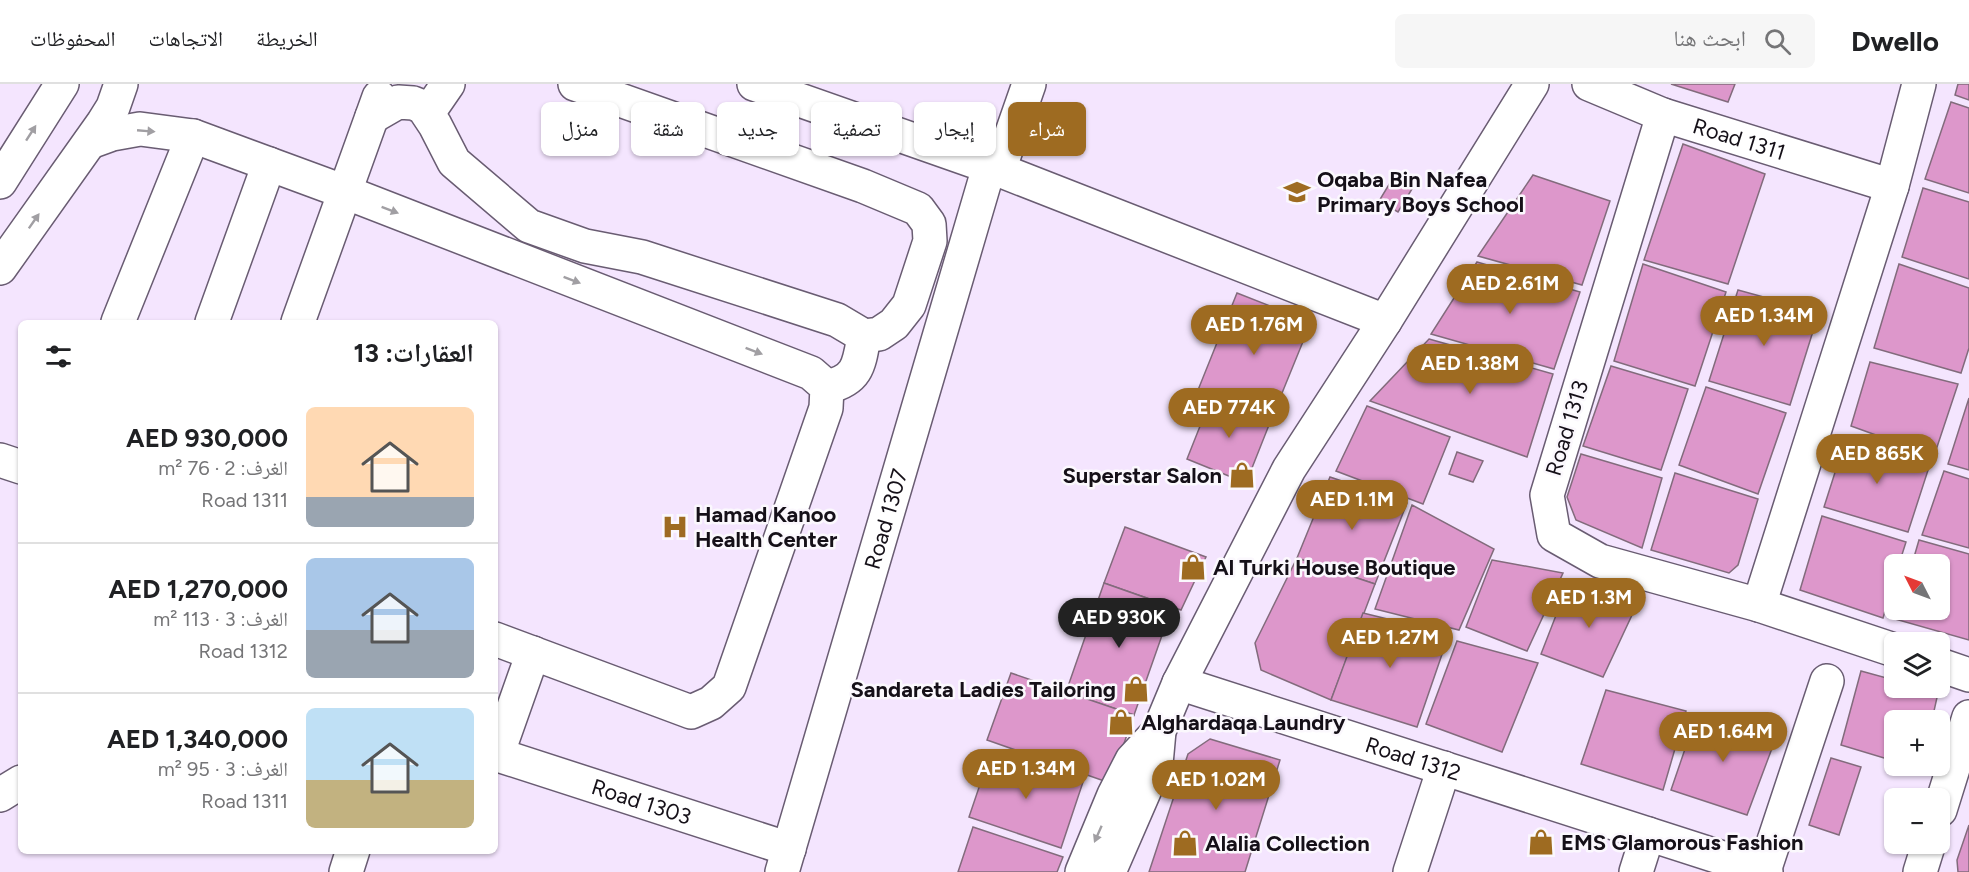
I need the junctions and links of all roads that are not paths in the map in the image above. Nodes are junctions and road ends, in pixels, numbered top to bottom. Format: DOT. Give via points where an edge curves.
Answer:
graph roads {
  1 [pos="62,84"];
  2 [pos="121,84"];
  3 [pos="384,84"];
  4 [pos="448,84"];
  5 [pos="575,84"];
  6 [pos="755,84"];
  7 [pos="1029,84"];
  8 [pos="1532,84"];
  9 [pos="1918,84"];
  10 [pos="1610,88"];
  11 [pos="428,113"];
  12 [pos="1663,114"];
  13 [pos="372,117"];
  14 [pos="193,136"];
  15 [pos="90,142"];
  16 [pos="269,165"];
  17 [pos="994,168"];
  18 [pos="0,182"];
  19 [pos="1892,186"];
  20 [pos="345,192"];
  21 [pos="0,268"];
  22 [pos="119,320"];
  23 [pos="213,320"];
  24 [pos="299,320"];
  25 [pos="1385,321"];
  26 [pos="864,336"];
  27 [pos="827,387"];
  28 [pos="0,460"];
  29 [pos="18,466"];
  30 [pos="1759,604"];
  31 [pos="498,640"];
  32 [pos="1884,647"];
  33 [pos="532,653"];
  34 [pos="1950,668"];
  35 [pos="1969,675"];
  36 [pos="1827,681"];
  37 [pos="1179,683"];
  38 [pos="1969,717"];
  39 [pos="1159,731"];
  40 [pos="498,748"];
  41 [pos="498,755"];
  42 [pos="1444,768"];
  43 [pos="18,784"];
  44 [pos="1947,788"];
  45 [pos="0,795"];
  46 [pos="1648,834"];
  47 [pos="352,854"];
  48 [pos="1926,854"];
  49 [pos="785,860"];
  50 [pos="346,872"];
  51 [pos="1082,872"];
  52 [pos="1109,872"];
  53 [pos="1410,872"];
  54 [pos="1636,872"];
  55 [pos="1765,872"];
  56 [pos="1920,872"];
  18 -- 1 [label="street, one-way"];
  2 -- 15 [label="street" via="113,107"];
  3 -- 13 [label="street"];
  4 -- 11 [label="street"];
  5 -- 26 [label="street" via="918,209 929,224 930,241 909,305 894,324 879,334"];
  6 -- 17 [label="street"];
  7 -- 17 [label="street, Road 1307"];
  8 -- 25 [label="street"];
  9 -- 19 [label="street"];
  10 -- 12 [label="street, Road 1311"];
  11 -- 13 [label="street" via="413,103 398,102"];
  11 -- 26 [label="street" via="454,162 529,226 585,246 642,257 837,320"];
  12 -- 19 [label="street, Road 1311"];
  12 -- 30 [label="street, Road 1313" via="1546,495 1554,535 1600,561"];
  13 -- 20 [label="street"];
  15 -- 14 [label="street, one-way" via="140,129"];
  14 -- 16 [label="street"];
  14 -- 22 [label="street"];
  21 -- 15 [label="street, one-way"];
  16 -- 20 [label="street"];
  16 -- 23 [label="street"];
  17 -- 25 [label="street"];
  17 -- 49 [label="street, Road 1307"];
  19 -- 30 [label="street"];
  20 -- 24 [label="street"];
  20 -- 27 [label="street, one-way" via="811,373"];
  25 -- 37 [label="street" via="1289,469"];
  26 -- 27 [label="street" via="854,374 843,383"];
  27 -- 33 [label="street" via="826,408 729,687 711,704 692,712"];
  28 -- 29 [label="street"];
  30 -- 32 [label="street, Road 1313"];
  31 -- 33 [label="street"];
  33 -- 40 [label="street"];
  34 -- 35 [label="street"];
  36 -- 55 [label="street"];
  37 -- 39 [label="street"];
  37 -- 42 [label="street, Road 1312"];
  38 -- 44 [label="street"];
  39 -- 51 [label="street, one-way" via="1132,760"];
  39 -- 52 [label="street" via="1156,764"];
  41 -- 49 [label="street, Road 1303"];
  42 -- 46 [label="street, Road 1312"];
  42 -- 53 [label="street"];
  43 -- 45 [label="street"];
  46 -- 54 [label="street"];
  46 -- 55 [label="street, Road 1312"];
  47 -- 50 [label="street"];
  48 -- 56 [label="street"];
}
